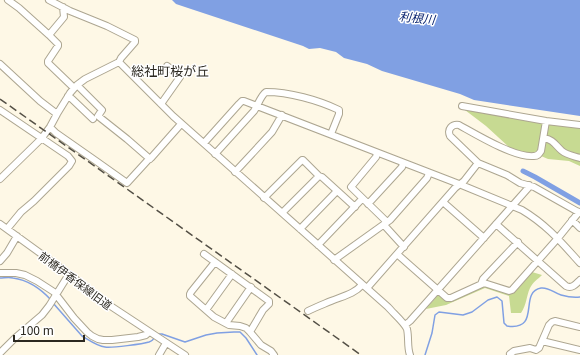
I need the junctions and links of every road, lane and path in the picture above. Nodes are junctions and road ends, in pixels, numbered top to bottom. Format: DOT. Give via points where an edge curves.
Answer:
graph roads {
  1 [pos="8,0"];
  2 [pos="49,0"];
  3 [pos="63,7"];
  4 [pos="49,35"];
  5 [pos="119,62"];
  6 [pos="0,64"];
  7 [pos="168,66"];
  8 [pos="76,86"];
  9 [pos="68,96"];
  10 [pos="161,104"];
  11 [pos="258,106"];
  12 [pos="462,106"];
  13 [pos="0,110"];
  14 [pos="57,114"];
  15 [pos="282,115"];
  16 [pos="93,119"];
  17 [pos="546,121"];
  18 [pos="181,124"];
  19 [pos="580,126"];
  20 [pos="50,128"];
  21 [pos="331,134"];
  22 [pos="544,138"];
  23 [pos="41,139"];
  24 [pos="204,143"];
  25 [pos="378,153"];
  26 [pos="215,154"];
  27 [pos="580,158"];
  28 [pos="150,159"];
  29 [pos="403,163"];
  30 [pos="478,164"];
  31 [pos="235,172"];
  32 [pos="429,173"];
  33 [pos="319,176"];
  34 [pos="0,178"];
  35 [pos="459,184"];
  36 [pos="529,186"];
  37 [pos="337,191"];
  38 [pos="264,198"];
  39 [pos="362,199"];
  40 [pos="443,202"];
  41 [pos="368,204"];
  42 [pos="512,206"];
  43 [pos="355,207"];
  44 [pos="282,213"];
  45 [pos="580,213"];
  46 [pos="572,220"];
  47 [pos="0,224"];
  48 [pos="385,224"];
  49 [pos="496,224"];
  50 [pos="580,228"];
  51 [pos="7,229"];
  52 [pos="300,229"];
  53 [pos="17,236"];
  54 [pos="484,238"];
  55 [pos="558,238"];
  56 [pos="518,242"];
  57 [pos="318,245"];
  58 [pos="404,247"];
  59 [pos="204,254"];
  60 [pos="397,254"];
  61 [pos="334,260"];
  62 [pos="0,261"];
  63 [pos="538,261"];
  64 [pos="215,262"];
  65 [pos="580,263"];
  66 [pos="0,273"];
  67 [pos="69,274"];
  68 [pos="232,274"];
  69 [pos="580,280"];
  70 [pos="481,284"];
  71 [pos="364,286"];
  72 [pos="251,287"];
  73 [pos="438,290"];
  74 [pos="56,296"];
  75 [pos="206,310"];
  76 [pos="308,311"];
  77 [pos="226,323"];
  78 [pos="405,325"];
  79 [pos="580,327"];
  80 [pos="250,332"];
  81 [pos="153,334"];
  82 [pos="542,341"];
  83 [pos="166,343"];
  84 [pos="572,348"];
  85 [pos="580,350"];
  86 [pos="0,353"];
  87 [pos="510,354"];
  88 [pos="159,355"];
  89 [pos="186,355"];
  90 [pos="274,355"];
  91 [pos="410,355"];
  92 [pos="569,355"];
  1 -- 4 [label="street"];
  2 -- 3 [label="street"];
  3 -- 4 [label="street" via="64,17"];
  3 -- 5 [label="street" via="135,40"];
  4 -- 8 [label="street" via="58,46 48,63"];
  5 -- 8 [label="street"];
  5 -- 10 [label="street"];
  6 -- 14 [label="street"];
  7 -- 10 [label="street" via="180,76"];
  8 -- 9 [label="street"];
  8 -- 28 [label="street" via="102,109 98,116"];
  9 -- 14 [label="street"];
  9 -- 16 [label="street"];
  10 -- 18 [label="street"];
  11 -- 15 [label="street"];
  11 -- 21 [label="street" via="266,92 320,102 339,111"];
  11 -- 24 [label="street" via="242,101"];
  11 -- 26 [label="street"];
  12 -- 17 [label="street"];
  13 -- 23 [label="street"];
  14 -- 20 [label="street"];
  15 -- 21 [label="street"];
  15 -- 31 [label="street" via="272,132"];
  17 -- 19 [label="street"];
  17 -- 22 [label="street"];
  18 -- 24 [label="street"];
  18 -- 28 [label="street"];
  20 -- 23 [label="street"];
  20 -- 28 [label="street" via="127,183"];
  21 -- 25 [label="street"];
  22 -- 27 [label="street" via="552,141 567,154"];
  22 -- 30 [label="street" via="540,154 529,156 511,151 460,125 451,127 450,136"];
  23 -- 34 [label="street"];
  23 -- 51 [label="street" via="70,158 72,163"];
  24 -- 26 [label="street"];
  25 -- 29 [label="street"];
  25 -- 39 [label="street" via="350,187"];
  26 -- 31 [label="street"];
  29 -- 32 [label="street"];
  29 -- 41 [label="street"];
  30 -- 35 [label="street"];
  30 -- 36 [label="street"];
  31 -- 38 [label="street"];
  32 -- 35 [label="street"];
  32 -- 48 [label="street"];
  33 -- 37 [label="street"];
  33 -- 38 [label="street" via="302,160"];
  33 -- 44 [label="street"];
  35 -- 40 [label="street"];
  35 -- 42 [label="street"];
  36 -- 42 [label="street"];
  36 -- 45 [label="street"];
  37 -- 43 [label="street"];
  37 -- 52 [label="street"];
  38 -- 44 [label="street"];
  39 -- 41 [label="street"];
  39 -- 43 [label="street"];
  40 -- 54 [label="street"];
  40 -- 58 [label="street"];
  41 -- 48 [label="street"];
  42 -- 49 [label="street"];
  42 -- 55 [label="street" via="531,216"];
  43 -- 57 [label="street"];
  44 -- 52 [label="street"];
  45 -- 46 [label="street"];
  46 -- 50 [label="street"];
  46 -- 55 [label="street"];
  47 -- 51 [label="street, 前橋伊香保線旧道"];
  48 -- 58 [label="street"];
  48 -- 61 [label="street"];
  49 -- 54 [label="street"];
  49 -- 56 [label="street"];
  51 -- 53 [label="street, 前橋伊香保線旧道"];
  52 -- 57 [label="street"];
  53 -- 62 [label="street"];
  53 -- 67 [label="street, 前橋伊香保線旧道"];
  54 -- 73 [label="street"];
  55 -- 63 [label="street"];
  55 -- 65 [label="street"];
  56 -- 63 [label="street"];
  56 -- 70 [label="street"];
  57 -- 61 [label="street"];
  58 -- 60 [label="street"];
  59 -- 64 [label="street"];
  60 -- 71 [label="street"];
  60 -- 73 [label="street"];
  61 -- 71 [label="street"];
  63 -- 69 [label="street" via="568,287 572,287"];
  63 -- 70 [label="street" via="510,291 486,283"];
  64 -- 68 [label="street"];
  64 -- 75 [label="street" via="190,294"];
  66 -- 74 [label="street" via="25,275"];
  67 -- 74 [label="street"];
  67 -- 81 [label="street, 前橋伊香保線旧道" via="103,301"];
  68 -- 72 [label="street"];
  68 -- 75 [label="street"];
  70 -- 73 [label="street" via="450,298 446,298"];
  71 -- 76 [label="street" via="351,294"];
  71 -- 78 [label="street"];
  72 -- 77 [label="street"];
  72 -- 80 [label="street" via="269,303 262,310"];
  73 -- 78 [label="street"];
  74 -- 81 [label="street" via="87,332 98,339 112,340"];
  74 -- 86 [label="street" via="39,318"];
  75 -- 77 [label="street"];
  77 -- 80 [label="street" via="240,326"];
  78 -- 91 [label="street"];
  79 -- 82 [label="street" via="552,322"];
  80 -- 90 [label="street" via="261,346"];
  81 -- 83 [label="street, 前橋伊香保線旧道"];
  82 -- 84 [label="street"];
  82 -- 87 [label="street" via="536,350 530,348"];
  83 -- 88 [label="street"];
  83 -- 89 [label="street, 前橋伊香保線旧道"];
  84 -- 85 [label="street"];
  84 -- 92 [label="street"];
}
